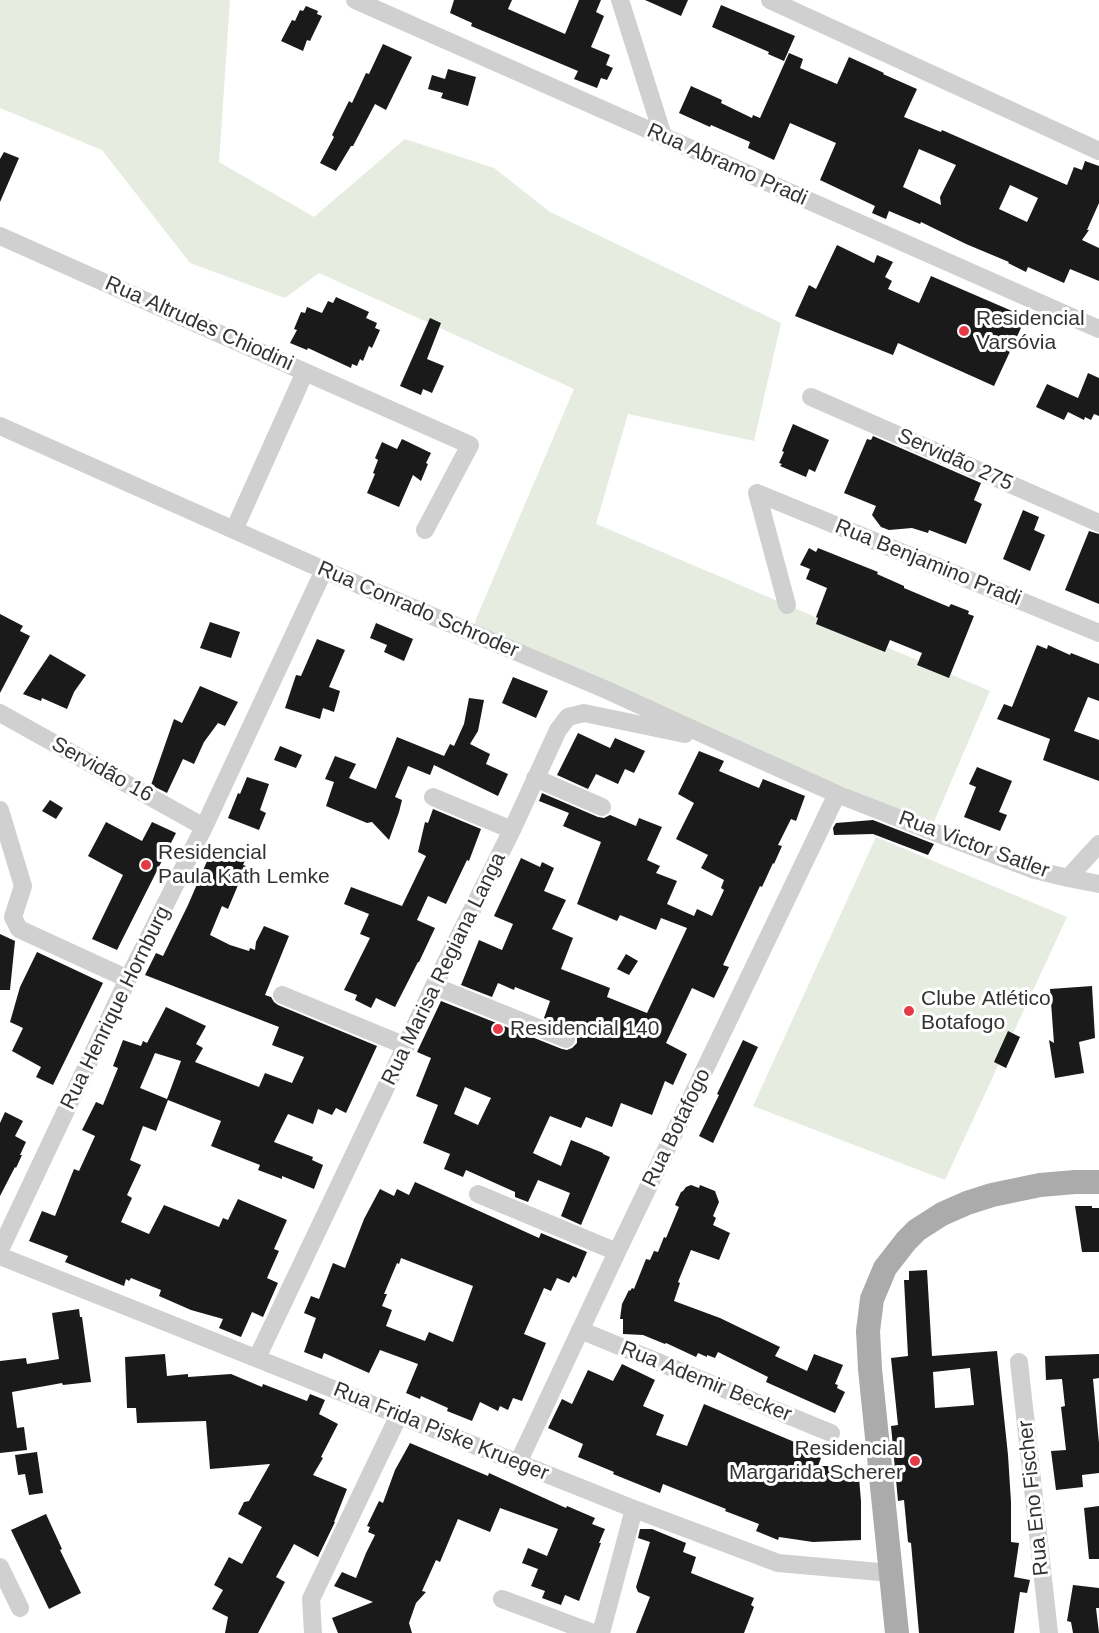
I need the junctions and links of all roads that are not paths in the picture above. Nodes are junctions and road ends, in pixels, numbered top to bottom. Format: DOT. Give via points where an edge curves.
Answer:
graph roads {
  1 [pos="355,0"];
  2 [pos="620,0"];
  3 [pos="770,0"];
  4 [pos="663,136"];
  5 [pos="1099,151"];
  6 [pos="0,236"];
  7 [pos="1099,329"];
  8 [pos="305,372"];
  9 [pos="811,397"];
  10 [pos="0,426"];
  11 [pos="1099,523"];
  12 [pos="234,530"];
  13 [pos="425,530"];
  14 [pos="324,570"];
  15 [pos="787,605"];
  16 [pos="1099,633"];
  17 [pos="0,713"];
  18 [pos="714,740"];
  19 [pos="535,778"];
  20 [pos="837,794"];
  21 [pos="433,797"];
  22 [pos="602,807"];
  23 [pos="0,810"];
  24 [pos="204,827"];
  25 [pos="512,830"];
  26 [pos="1099,844"];
  27 [pos="1068,878"];
  28 [pos="1099,884"];
  29 [pos="128,979"];
  30 [pos="434,986"];
  31 [pos="282,995"];
  32 [pos="566,1039"];
  33 [pos="406,1046"];
  34 [pos="1099,1182"];
  35 [pos="478,1194"];
  36 [pos="0,1250"];
  37 [pos="617,1252"];
  38 [pos="0,1256"];
  39 [pos="580,1330"];
  40 [pos="257,1358"];
  41 [pos="1019,1362"];
  42 [pos="399,1415"];
  43 [pos="831,1433"];
  44 [pos="518,1463"];
  45 [pos="634,1509"];
  46 [pos="0,1567"];
  47 [pos="891,1573"];
  48 [pos="502,1599"];
  49 [pos="20,1608"];
  50 [pos="314,1633"];
  51 [pos="593,1633"];
  52 [pos="601,1633"];
  53 [pos="897,1633"];
  54 [pos="1049,1633"];
  1 -- 4 [label="street, Rua Abramo Pradi"];
  2 -- 4 [label="street"];
  3 -- 5 [label="street"];
  4 -- 7 [label="street, Rua Abramo Pradi"];
  6 -- 8 [label="street, Rua Altrudes Chiodini"];
  8 -- 12 [label="street, Rua Altrudes Chiodini"];
  8 -- 13 [label="street" via="470,445"];
  9 -- 11 [label="street, Servidão 275"];
  10 -- 12 [label="street, Rua Conrado Schroder"];
  12 -- 14 [label="street, Rua Conrado Schroder"];
  14 -- 18 [label="street, Rua Conrado Schroder"];
  14 -- 24 [label="street, Rua Henrique Hornburg"];
  15 -- 16 [label="street, Rua Benjamino Pradi" via="757,493"];
  17 -- 24 [label="street, Servidão 16"];
  18 -- 19 [label="street, Rua Marisa Regiana Langa" via="584,713 568,717 558,730"];
  18 -- 20 [label="street, Rua Conrado Schroder"];
  19 -- 22 [label="street"];
  19 -- 25 [label="street, Rua Marisa Regiana Langa"];
  20 -- 27 [label="street, Rua Victor Satler" via="1035,870"];
  20 -- 37 [label="street, Rua Botafogo"];
  21 -- 25 [label="street"];
  23 -- 29 [label="street" via="23,886 13,917 19,929"];
  24 -- 29 [label="street, Rua Henrique Hornburg"];
  25 -- 30 [label="street, Rua Marisa Regiana Langa"];
  26 -- 27 [label="street, Rua Victor Satler"];
  27 -- 28 [label="street"];
  29 -- 36 [label="street, Rua Henrique Hornburg"];
  30 -- 32 [label="street"];
  30 -- 33 [label="street, Rua Marisa Regiana Langa"];
  31 -- 33 [label="street"];
  33 -- 40 [label="street, Rua Marisa Regiana Langa"];
  34 -- 47 [label="main road" via="1040,1185 967,1203 927,1223 906,1241 885,1268 872,1299 868,1331"];
  35 -- 37 [label="street"];
  37 -- 39 [label="street, Rua Botafogo"];
  38 -- 40 [label="street, Rua Frida Piske Krueger"];
  39 -- 43 [label="street, Rua Ademir Becker"];
  39 -- 44 [label="street, Rua Botafogo"];
  40 -- 42 [label="street, Rua Frida Piske Krueger"];
  41 -- 54 [label="street, Rua Eno Fischer"];
  42 -- 44 [label="street, Rua Frida Piske Krueger"];
  42 -- 50 [label="street" via="312,1599"];
  44 -- 45 [label="street, Rua Frida Piske Krueger"];
  45 -- 47 [label="street, Rua Frida Piske Krueger" via="778,1563"];
  45 -- 52 [label="street"];
  46 -- 49 [label="street"];
  47 -- 53 [label="main road"];
  48 -- 51 [label="street"];
}
